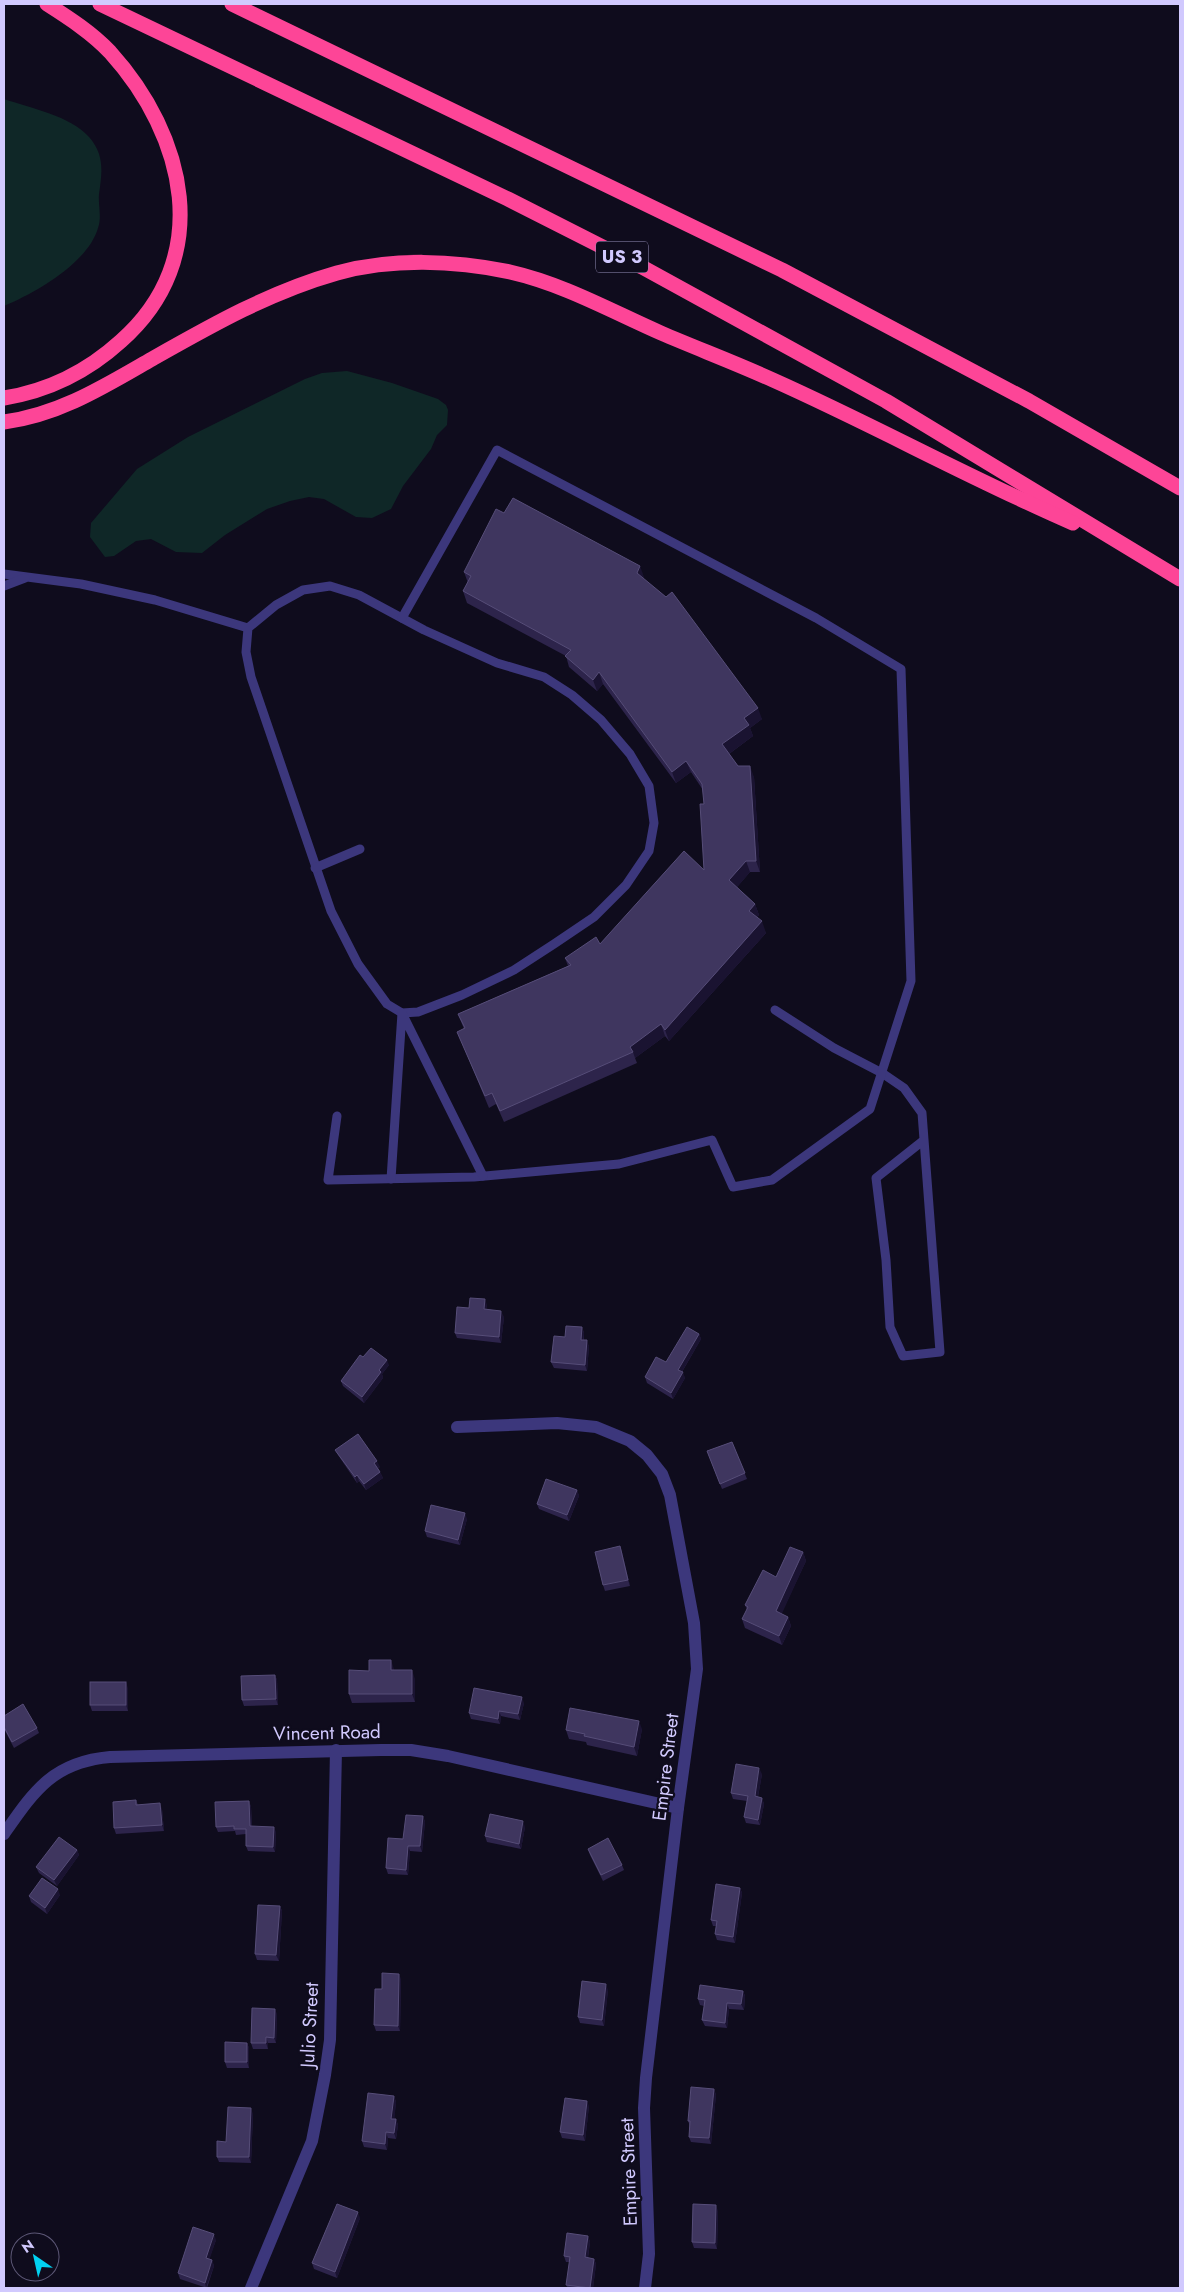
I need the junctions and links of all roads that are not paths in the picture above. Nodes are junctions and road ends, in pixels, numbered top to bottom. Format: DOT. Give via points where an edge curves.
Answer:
graph roads {
  1 [pos="47,4"];
  2 [pos="100,4"];
  3 [pos="232,4"];
  4 [pos="4,398"];
  5 [pos="4,422"];
  6 [pos="1180,488"];
  7 [pos="1126,546"];
  8 [pos="4,574"];
  9 [pos="25,578"];
  10 [pos="1180,579"];
  11 [pos="4,586"];
  12 [pos="402,618"];
  13 [pos="248,628"];
  14 [pos="360,850"];
  15 [pos="315,868"];
  16 [pos="776,1010"];
  17 [pos="402,1013"];
  18 [pos="882,1073"];
  19 [pos="337,1116"];
  20 [pos="924,1140"];
  21 [pos="483,1176"];
  22 [pos="391,1179"];
  23 [pos="457,1427"];
  24 [pos="336,1750"];
  25 [pos="678,1808"];
  26 [pos="4,1834"];
  27 [pos="251,2288"];
  28 [pos="645,2288"];
  1 -- 4 [label="highway" via="77,23 109,52 137,87 167,141 177,176 180,228 168,279 158,298 132,331 97,361 72,376 45,388"];
  2 -- 7 [label="highway, US 3" via="508,199 642,268 886,401"];
  3 -- 6 [label="highway" via="782,270 1020,397"];
  5 -- 7 [label="highway" via="46,413 86,396 239,311 301,284 377,265 474,266 518,274 567,290 774,380 1010,496"];
  7 -- 10 [label="highway, US 3"];
  8 -- 9 [label="lane"];
  9 -- 11 [label="lane"];
  9 -- 13 [label="lane" via="81,584 155,600"];
  12 -- 13 [label="lane" via="359,595 330,586 303,590 276,605"];
  12 -- 17 [label="lane" via="497,662 544,677 572,695 630,754 649,786 654,822 649,851 626,885 594,917 514,970 418,1012"];
  12 -- 18 [label="lane" via="497,450 816,618 901,669 911,981"];
  13 -- 15 [label="lane" via="246,652 252,677"];
  14 -- 15 [label="lane"];
  15 -- 17 [label="lane" via="331,911 358,964 387,1004"];
  16 -- 18 [label="lane" via="834,1048"];
  17 -- 21 [label="lane"];
  17 -- 22 [label="lane"];
  18 -- 20 [label="lane" via="904,1088 922,1113"];
  18 -- 21 [label="lane" via="870,1109 772,1180 733,1187 712,1140 619,1164"];
  19 -- 22 [label="lane" via="328,1180"];
  20 -- 20 [label="lane" via="940,1352 903,1356 890,1327 876,1178"];
  21 -- 22 [label="lane"];
  23 -- 25 [label="street, Empire Street" via="557,1423 596,1427 630,1441 662,1474 670,1495 694,1622 697,1669"];
  24 -- 25 [label="street, Vincent Road" via="430,1753"];
  24 -- 26 [label="street, Vincent Road" via="84,1760 64,1768 37,1788"];
  24 -- 27 [label="street, Julio Street" via="330,2040 325,2075 312,2141"];
  25 -- 28 [label="street, Empire Street" via="646,2078 645,2162 649,2235"];
}
